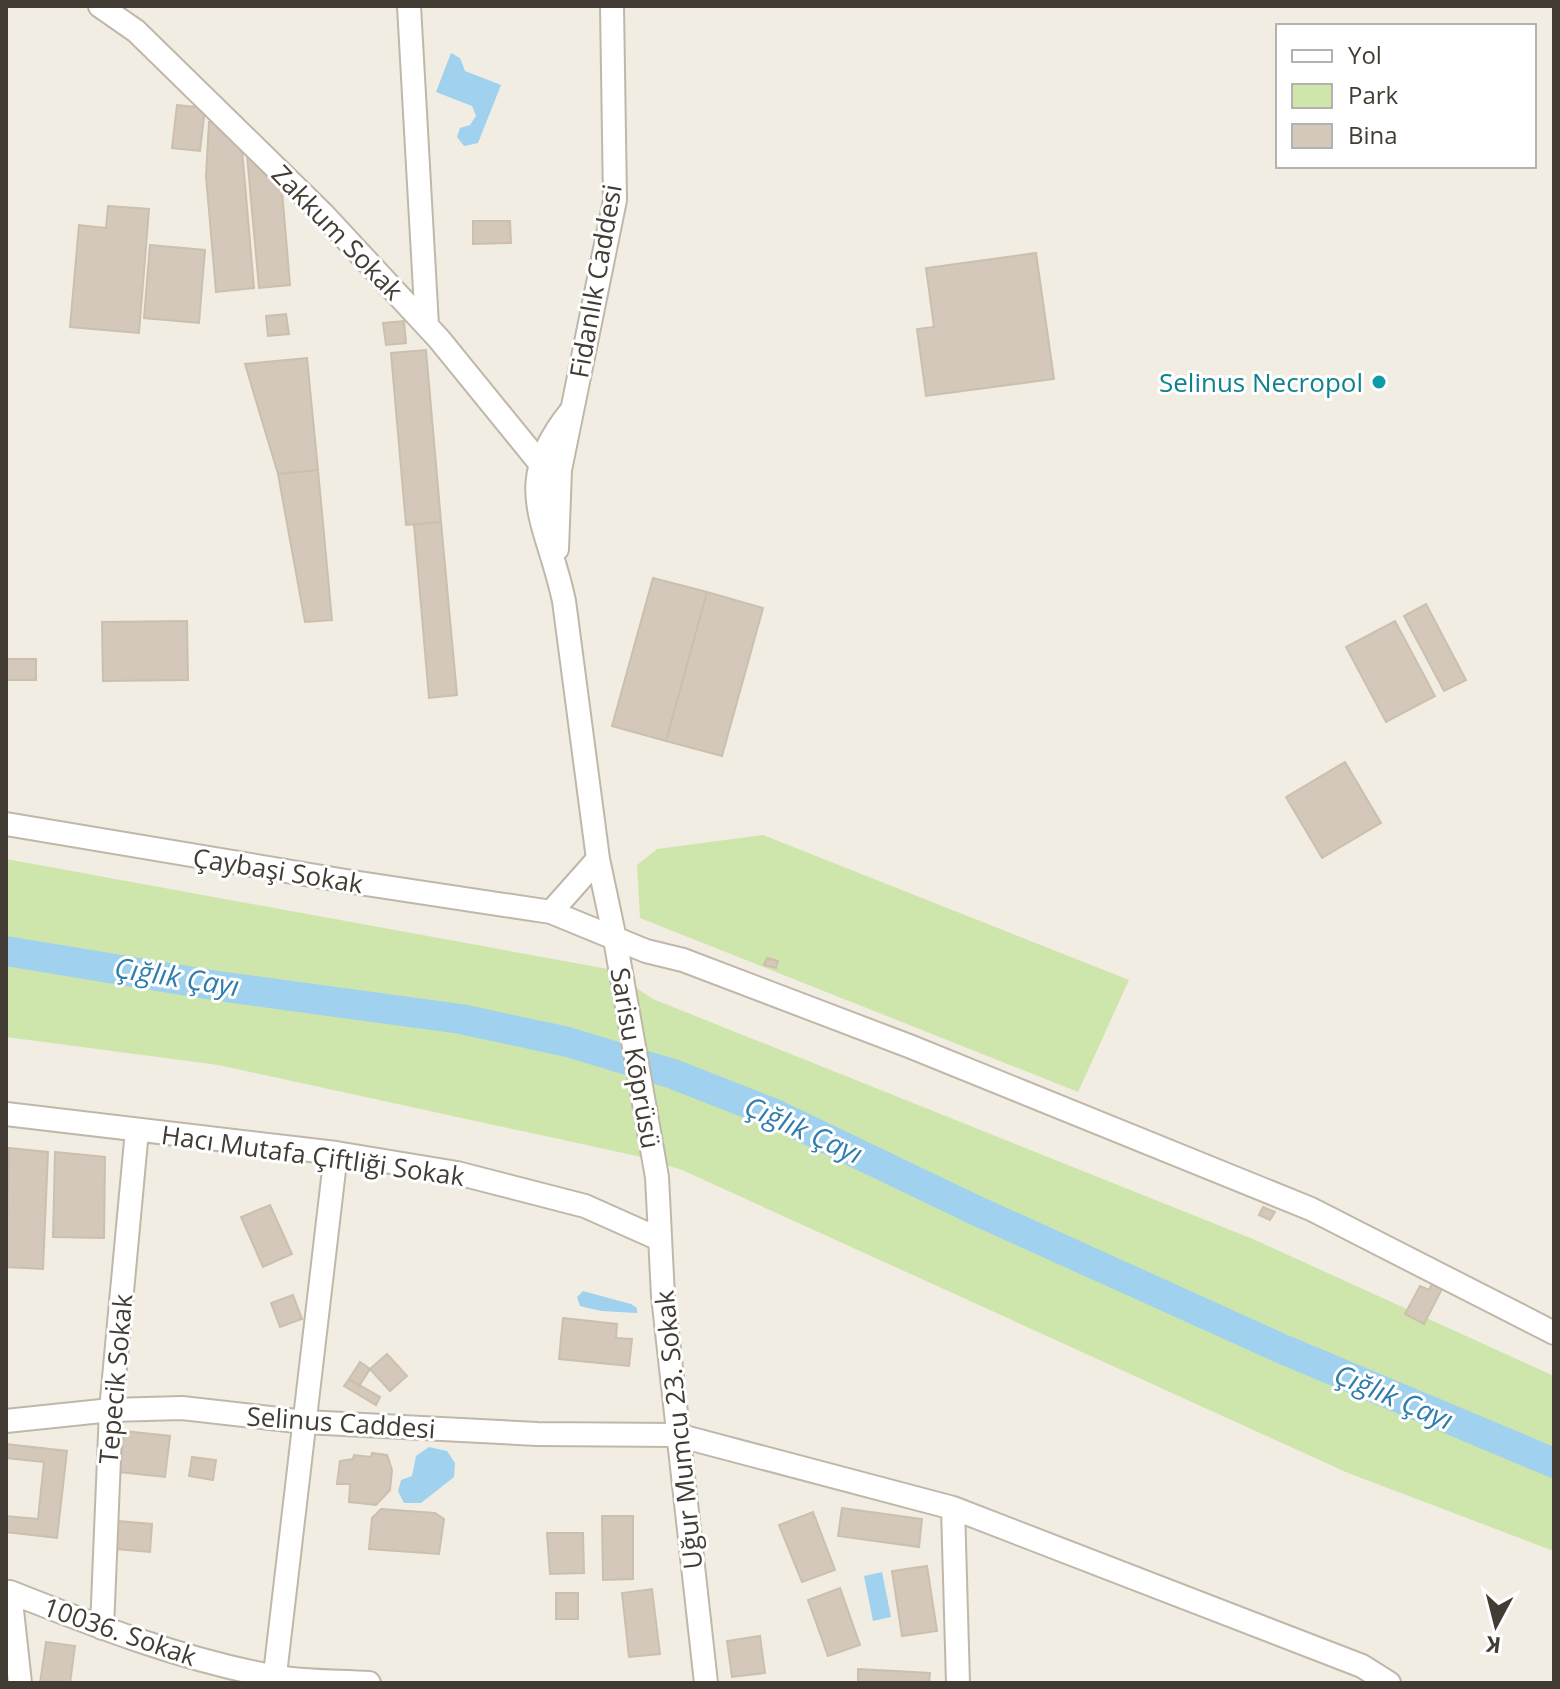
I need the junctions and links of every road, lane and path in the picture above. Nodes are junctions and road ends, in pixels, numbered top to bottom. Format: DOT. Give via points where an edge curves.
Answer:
graph roads {
  1 [pos="100,6"];
  2 [pos="409,6"];
  3 [pos="612,6"];
  4 [pos="427,326"];
  5 [pos="549,466"];
  6 [pos="6,824"];
  7 [pos="598,859"];
  8 [pos="551,912"];
  9 [pos="615,939"];
  10 [pos="6,1114"];
  11 [pos="137,1130"];
  12 [pos="336,1153"];
  13 [pos="657,1177"];
  14 [pos="659,1239"];
  15 [pos="1554,1333"];
  16 [pos="111,1410"];
  17 [pos="6,1421"];
  18 [pos="305,1422"];
  19 [pos="677,1435"];
  20 [pos="953,1508"];
  21 [pos="8,1591"];
  22 [pos="102,1628"];
  23 [pos="274,1680"];
  24 [pos="20,1683"];
  25 [pos="369,1683"];
  26 [pos="706,1683"];
  27 [pos="958,1683"];
  28 [pos="1389,1683"];
  1 -- 4 [label="street, Zakkum Sokak" via="136,31 219,110"];
  2 -- 4 [label="street"];
  3 -- 5 [label="street, Fidanlık Caddesi" via="615,200 571,411 555,430"];
  4 -- 5 [label="street, Zakkum Sokak"];
  5 -- 7 [label="street, Fidanlık Caddesi" via="536,501 567,616"];
  6 -- 8 [label="street, Çaybaşi Sokak"];
  7 -- 8 [label="street"];
  7 -- 9 [label="street, Fidanlık Caddesi"];
  8 -- 9 [label="street, Çaybaşi Sokak"];
  9 -- 13 [label="street, Sarisu Kōprüsü"];
  9 -- 15 [label="street, Çaybaşi Sokak" via="909,1046 1311,1209"];
  10 -- 11 [label="street, Hacı Mutafa Çiftliği Sokak"];
  11 -- 12 [label="street, Hacı Mutafa Çiftliği Sokak"];
  11 -- 16 [label="street, Tepecik Sokak"];
  12 -- 14 [label="street, Hacı Mutafa Çiftliği Sokak" via="457,1173 585,1206"];
  12 -- 18 [label="street"];
  13 -- 14 [label="street, Uğur Mumcu 23. Sokak"];
  14 -- 19 [label="street, Uğur Mumcu 23. Sokak"];
  16 -- 17 [label="street, Selinus Caddesi"];
  16 -- 18 [label="street, Selinus Caddesi" via="182,1408"];
  16 -- 22 [label="street, Tepecik Sokak"];
  18 -- 19 [label="street, Selinus Caddesi"];
  18 -- 23 [label="street"];
  19 -- 20 [label="street, Selinus Caddesi"];
  19 -- 26 [label="street, Uğur Mumcu 23. Sokak"];
  20 -- 27 [label="street"];
  20 -- 28 [label="street, Selinus Caddesi" via="1362,1666"];
  21 -- 22 [label="street, 10036. Sokak"];
  21 -- 24 [label="street, 10036. Sokak"];
  22 -- 23 [label="street, 10036. Sokak"];
  23 -- 25 [label="street, 10036. Sokak"];
}
